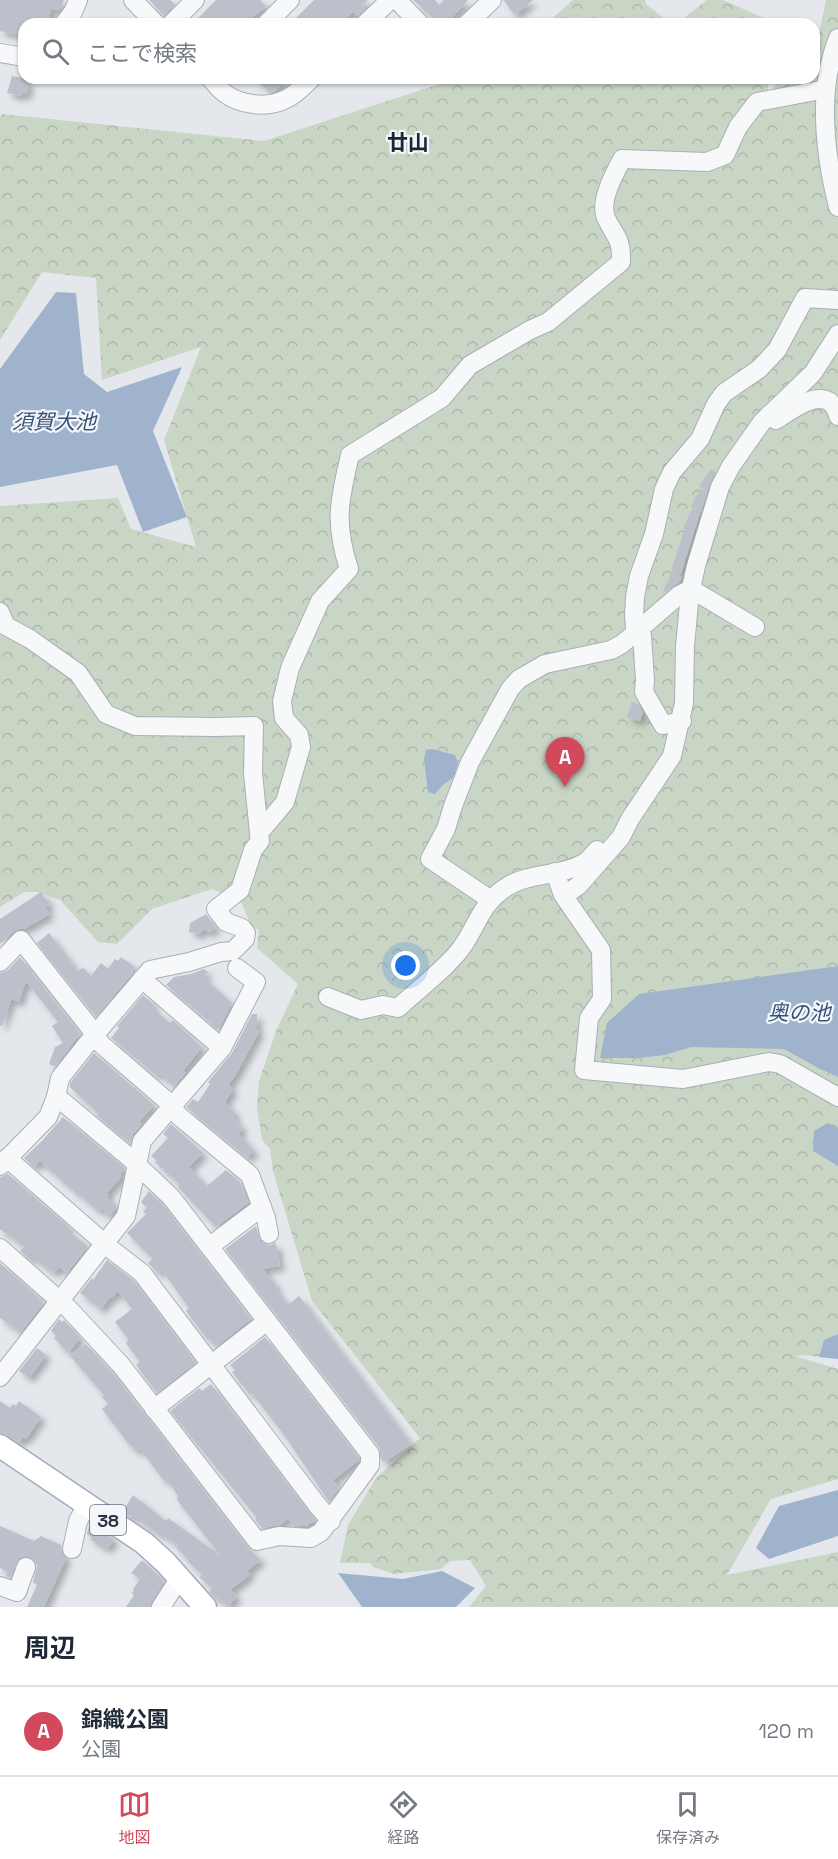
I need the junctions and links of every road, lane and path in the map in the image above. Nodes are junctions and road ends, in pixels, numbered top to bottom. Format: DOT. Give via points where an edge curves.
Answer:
graph roads {
  1 [pos="78,0"];
  2 [pos="133,0"];
  3 [pos="195,0"];
  4 [pos="290,0"];
  5 [pos="390,0"];
  6 [pos="397,0"];
  7 [pos="492,0"];
  8 [pos="68,18"];
  9 [pos="150,18"];
  10 [pos="177,18"];
  11 [pos="272,18"];
  12 [pos="371,18"];
  13 [pos="414,18"];
  14 [pos="473,18"];
  15 [pos="838,39"];
  16 [pos="0,53"];
  17 [pos="18,56"];
  18 [pos="215,84"];
  19 [pos="305,84"];
  20 [pos="826,88"];
  21 [pos="838,207"];
  22 [pos="838,300"];
  23 [pos="838,334"];
  24 [pos="768,415"];
  25 [pos="838,416"];
  26 [pos="691,589"];
  27 [pos="0,612"];
  28 [pos="755,627"];
  29 [pos="638,630"];
  30 [pos="682,721"];
  31 [pos="630,819"];
  32 [pos="259,833"];
  33 [pos="555,872"];
  34 [pos="564,896"];
  35 [pos="491,900"];
  36 [pos="0,962"];
  37 [pos="237,968"];
  38 [pos="142,979"];
  39 [pos="328,997"];
  40 [pos="94,1034"];
  41 [pos="222,1048"];
  42 [pos="56,1096"];
  43 [pos="838,1097"];
  44 [pos="172,1107"];
  45 [pos="4,1162"];
  46 [pos="137,1165"];
  47 [pos="262,1207"];
  48 [pos="269,1234"];
  49 [pos="104,1243"];
  50 [pos="210,1246"];
  51 [pos="0,1248"];
  52 [pos="60,1300"];
  53 [pos="266,1322"];
  54 [pos="211,1364"];
  55 [pos="0,1377"];
  56 [pos="154,1408"];
  57 [pos="0,1446"];
  58 [pos="87,1505"];
  59 [pos="331,1521"];
  60 [pos="72,1549"];
  61 [pos="26,1567"];
  62 [pos="179,1579"];
  63 [pos="15,1592"];
  64 [pos="161,1607"];
  65 [pos="205,1607"];
  1 -- 8 [label="street"];
  2 -- 9 [label="street"];
  3 -- 10 [label="street"];
  4 -- 11 [label="street"];
  5 -- 12 [label="street"];
  6 -- 13 [label="street"];
  7 -- 14 [label="street"];
  15 -- 20 [label="street"];
  16 -- 17 [label="street"];
  18 -- 19 [label="street" via="243,102 264,105 286,100"];
  20 -- 21 [label="street" via="824,132"];
  20 -- 32 [label="street" via="757,102 725,155 706,162 622,159 607,189 605,215 622,244 621,262 548,322 470,365 442,398 350,455 341,491 338,529 349,569 320,601 290,668 282,701 285,718 299,735 301,747 285,802"];
  22 -- 29 [label="street" via="805,298 777,350 759,369 724,393 700,439 672,472 639,576 634,616"];
  23 -- 24 [label="street" via="813,373"];
  24 -- 25 [label="street" via="776,420 816,399 829,402"];
  24 -- 26 [label="street" via="730,466 720,487"];
  26 -- 28 [label="street"];
  26 -- 29 [label="street"];
  26 -- 30 [label="street"];
  27 -- 32 [label="street" via="6,626 78,673 106,714 135,726 254,726 253,773"];
  29 -- 30 [label="street" via="642,635 644,692 663,726"];
  29 -- 35 [label="street" via="611,650 545,664 519,679 470,762 446,829 430,859"];
  30 -- 31 [label="street" via="672,756"];
  31 -- 33 [label="street" via="585,863"];
  31 -- 34 [label="street" via="621,837 579,885"];
  32 -- 38 [label="street" via="260,841 240,890 216,909 226,922 242,928 245,939 233,951 150,969"];
  33 -- 34 [label="street"];
  33 -- 35 [label="street" via="519,880"];
  34 -- 43 [label="street" via="601,950 602,999 589,1018 584,1070 683,1079 769,1062 780,1064"];
  35 -- 39 [label="street" via="461,949 398,1008 383,1005 361,1010"];
  36 -- 40 [label="street" via="21,940"];
  37 -- 41 [label="street" via="255,982"];
  38 -- 40 [label="street"];
  38 -- 41 [label="street"];
  40 -- 42 [label="street" via="60,1078"];
  40 -- 44 [label="street"];
  41 -- 44 [label="street"];
  42 -- 45 [label="street" via="48,1117"];
  42 -- 46 [label="street"];
  44 -- 46 [label="street" via="142,1141"];
  44 -- 47 [label="street" via="250,1175"];
  45 -- 49 [label="street"];
  46 -- 49 [label="street" via="126,1216"];
  46 -- 50 [label="street" via="171,1197"];
  47 -- 48 [label="street"];
  47 -- 50 [label="street"];
  49 -- 52 [label="street"];
  49 -- 54 [label="street" via="142,1273"];
  50 -- 53 [label="street"];
  51 -- 52 [label="street"];
  52 -- 55 [label="street"];
  52 -- 56 [label="street" via="121,1365"];
  53 -- 54 [label="street"];
  53 -- 59 [label="street" via="370,1454 370,1465"];
  54 -- 56 [label="street"];
  54 -- 59 [label="street"];
  56 -- 59 [label="street" via="257,1541 279,1536 310,1538"];
  57 -- 58 [label="main road, 38"];
  58 -- 60 [label="street" via="78,1521"];
  58 -- 62 [label="main road, 38" via="144,1543"];
  61 -- 63 [label="street"];
  62 -- 64 [label="street"];
  62 -- 65 [label="main road, 38"];
}
